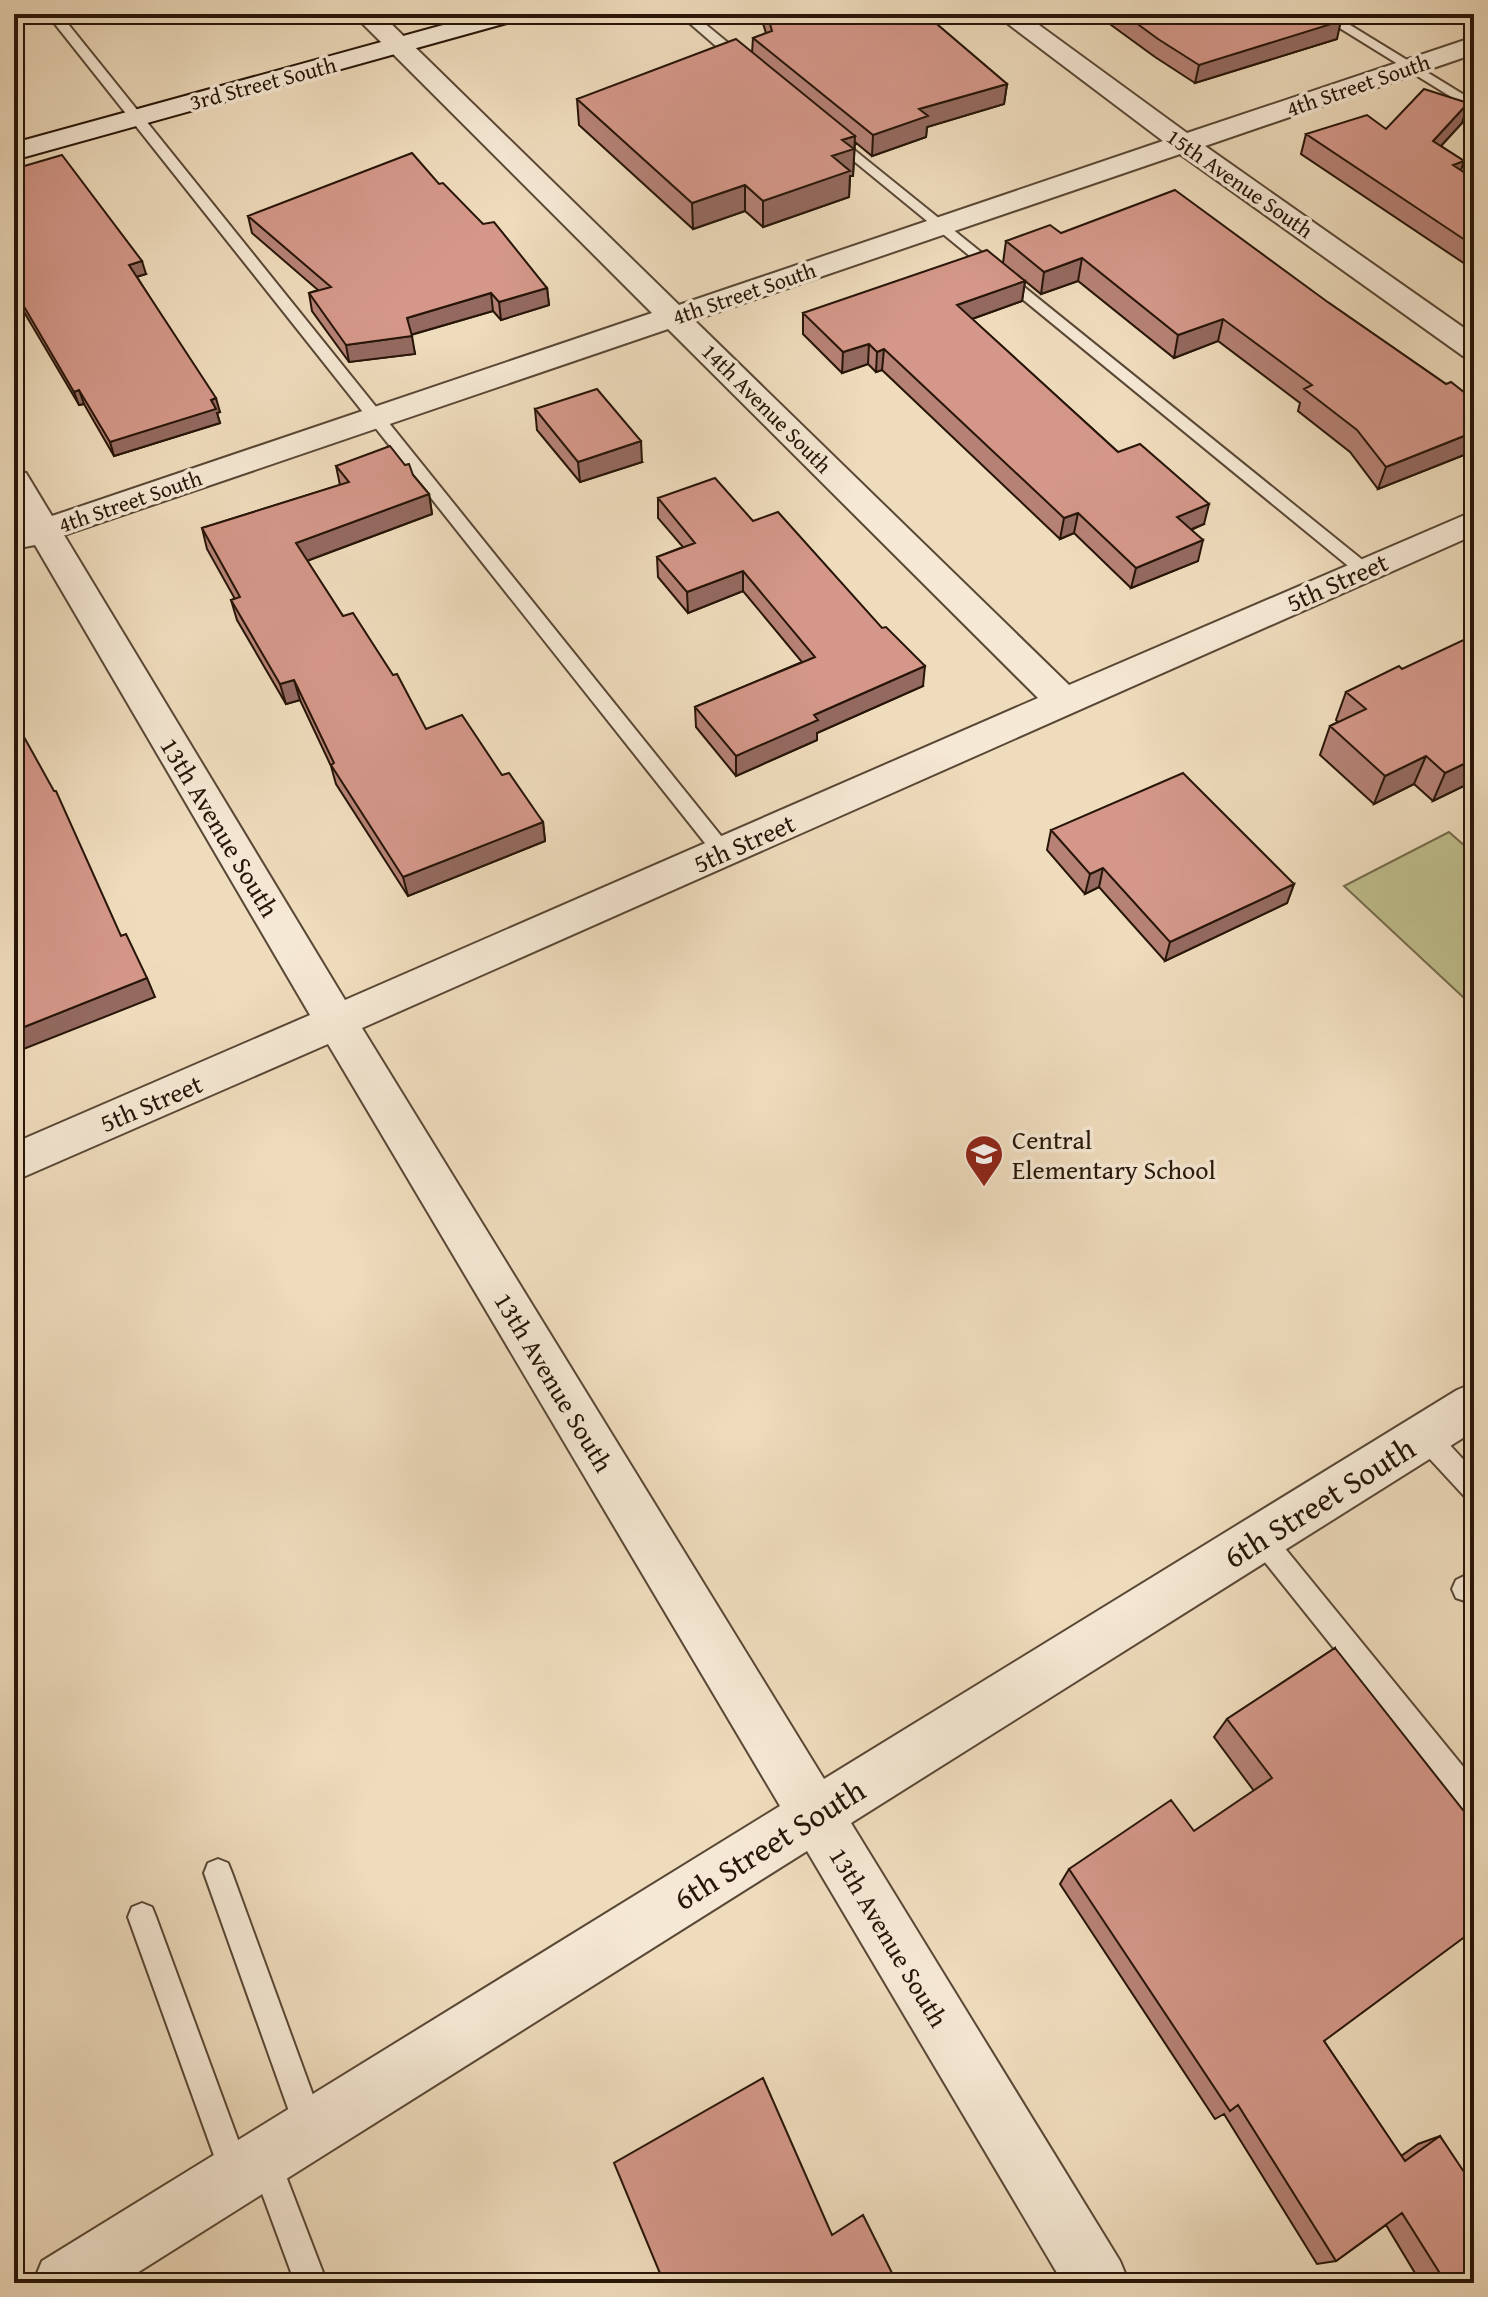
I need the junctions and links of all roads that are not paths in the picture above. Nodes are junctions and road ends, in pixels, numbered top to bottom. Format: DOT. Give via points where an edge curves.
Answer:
graph roads {
  1 [pos="53,14"];
  2 [pos="366,14"];
  3 [pos="512,14"];
  4 [pos="685,14"];
  5 [pos="1008,14"];
  6 [pos="1323,14"];
  7 [pos="1474,45"];
  8 [pos="398,46"];
  9 [pos="1409,67"];
  10 [pos="758,74"];
  11 [pos="1474,107"];
  12 [pos="135,118"];
  13 [pos="819,125"];
  14 [pos="1184,144"];
  15 [pos="14,152"];
  16 [pos="942,226"];
  17 [pos="674,317"];
  18 [pos="1474,349"];
  19 [pos="374,418"];
  20 [pos="14,480"];
  21 [pos="1474,522"];
  22 [pos="29,535"];
  23 [pos="1364,570"];
  24 [pos="1064,702"];
  25 [pos="723,852"];
  26 [pos="337,1023"];
  27 [pos="14,1163"];
  28 [pos="1474,1405"];
  29 [pos="1425,1436"];
  30 [pos="1474,1489"];
  31 [pos="1261,1538"];
  32 [pos="1474,1801"];
  33 [pos="815,1815"];
  34 [pos="218,1873"];
  35 [pos="142,1917"];
  36 [pos="311,2129"];
  37 [pos="250,2167"];
  38 [pos="64,2283"];
  39 [pos="311,2283"];
  40 [pos="1098,2283"];
  1 -- 12 [label="lane"];
  2 -- 8 [label="street, 14th Avenue South"];
  3 -- 8 [label="street, 3rd Street South"];
  4 -- 10 [label="lane"];
  5 -- 14 [label="street, 15th Avenue South"];
  6 -- 9 [label="lane"];
  7 -- 9 [label="street, 4th Street South"];
  8 -- 12 [label="street, 3rd Street South"];
  8 -- 17 [label="street, 14th Avenue South"];
  9 -- 11 [label="lane"];
  9 -- 14 [label="street, 4th Street South"];
  12 -- 15 [label="street, 3rd Street South"];
  12 -- 19 [label="lane"];
  13 -- 16 [label="lane"];
  14 -- 16 [label="street, 4th Street South"];
  14 -- 18 [label="street, 15th Avenue South"];
  16 -- 17 [label="street, 4th Street South"];
  16 -- 23 [label="lane"];
  17 -- 19 [label="street, 4th Street South"];
  17 -- 24 [label="street, 14th Avenue South"];
  19 -- 22 [label="street, 4th Street South"];
  19 -- 25 [label="lane"];
  20 -- 22 [label="street, 13th Avenue South"];
  21 -- 23 [label="street, 5th Street"];
  22 -- 26 [label="street, 13th Avenue South"];
  23 -- 24 [label="street, 5th Street"];
  24 -- 25 [label="street, 5th Street"];
  25 -- 26 [label="street, 5th Street"];
  26 -- 27 [label="street, 5th Street"];
  26 -- 33 [label="street, 13th Avenue South"];
  28 -- 29 [label="street, 6th Street South"];
  29 -- 30 [label="lane"];
  29 -- 31 [label="street, 6th Street South"];
  31 -- 32 [label="lane"];
  31 -- 33 [label="street, 6th Street South"];
  33 -- 36 [label="street, 6th Street South"];
  33 -- 40 [label="street, 13th Avenue South"];
  34 -- 36 [label="lane"];
  35 -- 37 [label="lane"];
  36 -- 37 [label="street, 6th Street South"];
  37 -- 38 [label="street, 6th Street South"];
  37 -- 39 [label="lane"];
}
